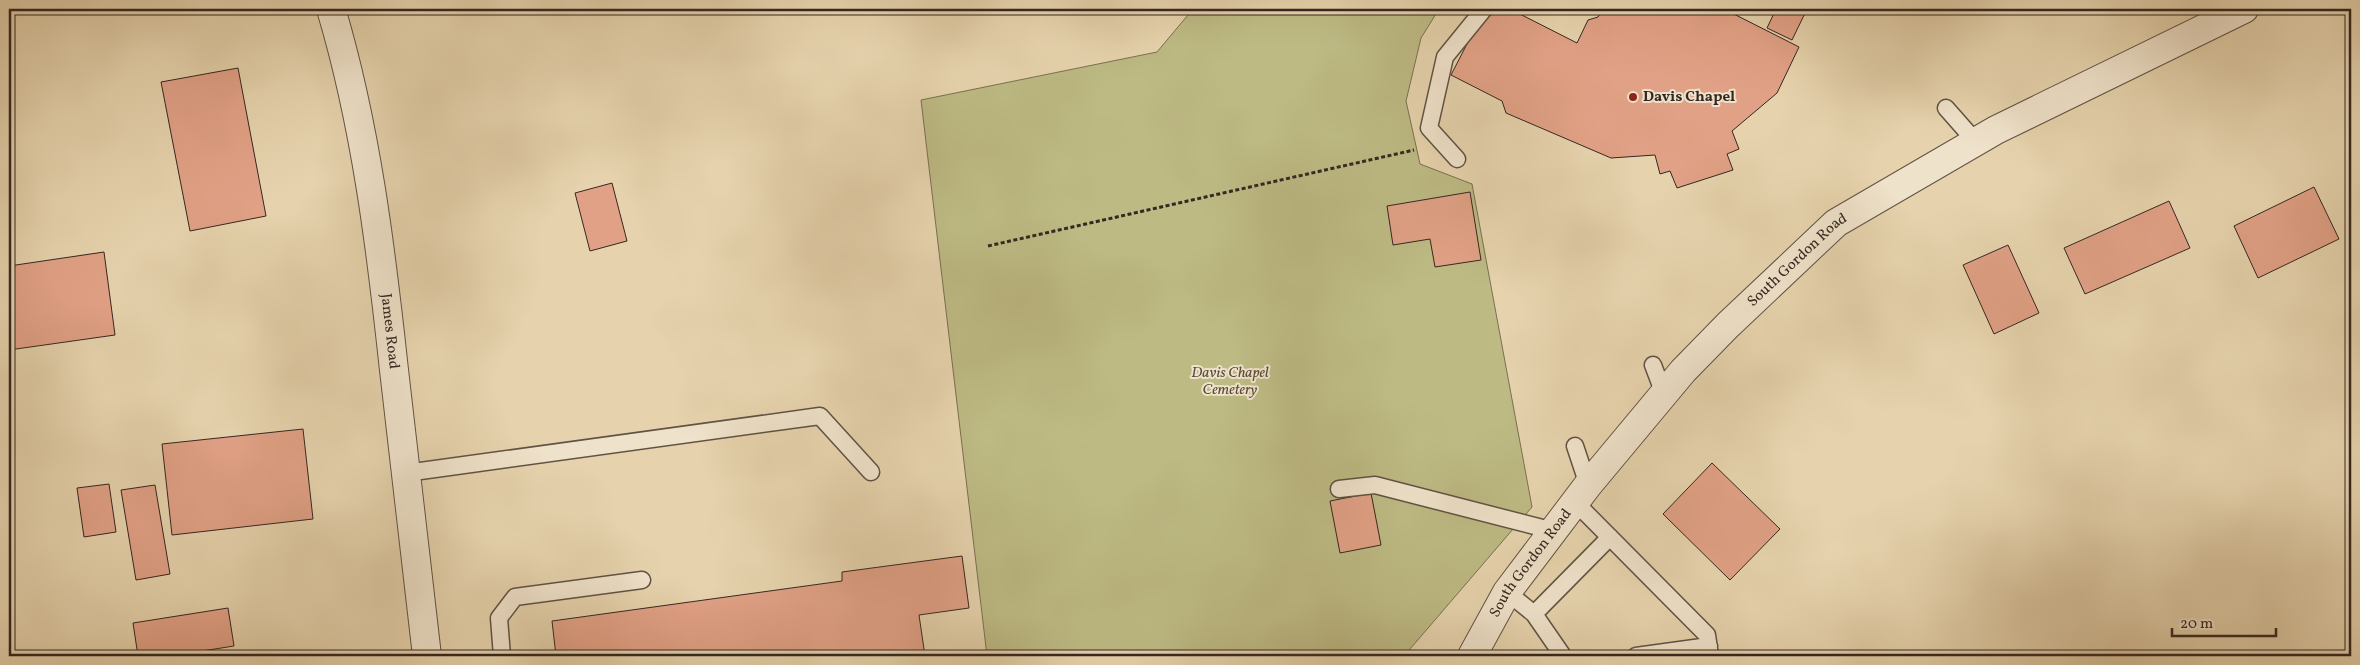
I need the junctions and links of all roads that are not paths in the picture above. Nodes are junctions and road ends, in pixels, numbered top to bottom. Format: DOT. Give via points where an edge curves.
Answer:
graph roads {
  1 [pos="331,9"];
  2 [pos="1484,9"];
  3 [pos="2244,9"];
  4 [pos="1946,108"];
  5 [pos="1976,142"];
  6 [pos="1457,160"];
  7 [pos="1653,365"];
  8 [pos="1664,394"];
  9 [pos="1575,446"];
  10 [pos="871,472"];
  11 [pos="406,473"];
  12 [pos="1339,489"];
  13 [pos="1582,494"];
  14 [pos="1554,531"];
  15 [pos="1610,537"];
  16 [pos="642,580"];
  17 [pos="1507,592"];
  18 [pos="1534,614"];
  19 [pos="1709,651"];
  20 [pos="427,656"];
  21 [pos="502,656"];
  22 [pos="1472,656"];
  23 [pos="1563,656"];
  24 [pos="1636,656"];
  1 -- 11 [label="street, James Road" via="347,62 370,188"];
  2 -- 6 [label="lane" via="1445,57 1429,128"];
  3 -- 5 [label="street, South Gordon Road"];
  4 -- 5 [label="lane"];
  5 -- 8 [label="street, South Gordon Road" via="1836,223 1728,325"];
  7 -- 8 [label="lane"];
  8 -- 13 [label="street, South Gordon Road"];
  9 -- 13 [label="lane"];
  10 -- 11 [label="lane" via="820,416"];
  11 -- 20 [label="street, James Road"];
  12 -- 14 [label="lane" via="1375,485"];
  13 -- 14 [label="street, South Gordon Road"];
  13 -- 15 [label="lane"];
  14 -- 17 [label="street, South Gordon Road"];
  15 -- 18 [label="lane"];
  15 -- 19 [label="lane" via="1708,635"];
  16 -- 21 [label="lane" via="515,597 499,618"];
  17 -- 18 [label="lane"];
  17 -- 22 [label="street, South Gordon Road"];
  18 -- 23 [label="lane"];
  19 -- 24 [label="lane"];
}
